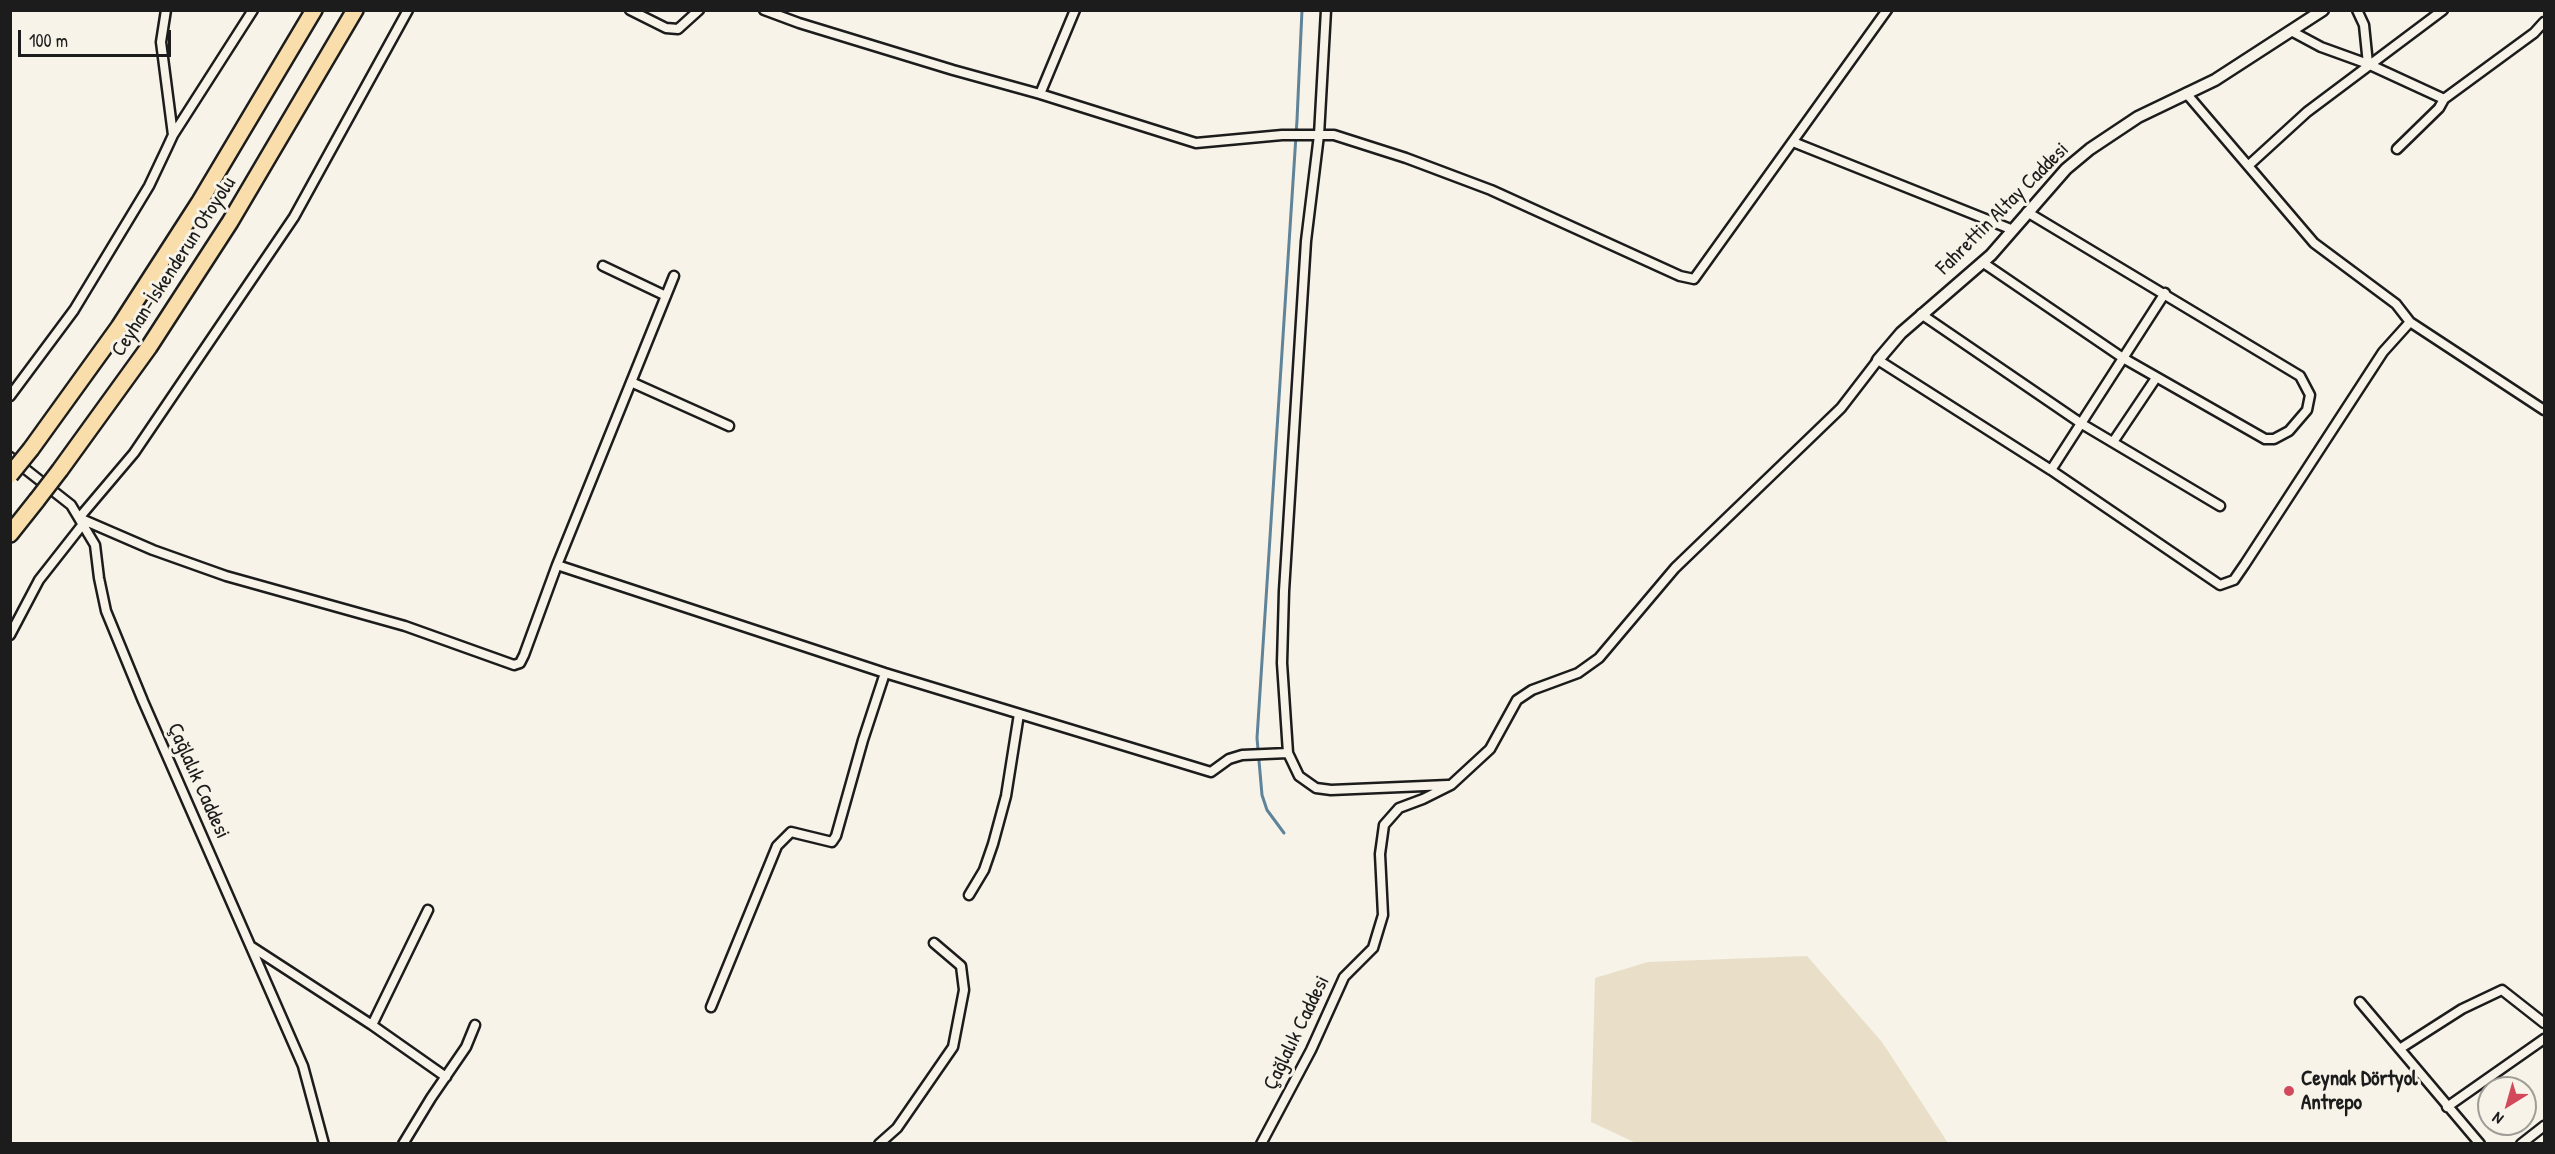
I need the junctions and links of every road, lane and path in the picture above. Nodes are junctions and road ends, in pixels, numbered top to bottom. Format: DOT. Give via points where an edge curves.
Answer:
graph roads {
  1 [pos="166,10"];
  2 [pos="253,10"];
  3 [pos="314,10"];
  4 [pos="355,10"];
  5 [pos="408,10"];
  6 [pos="630,10"];
  7 [pos="699,10"];
  8 [pos="764,10"];
  9 [pos="1075,10"];
  10 [pos="1326,10"];
  11 [pos="1887,10"];
  12 [pos="2323,10"];
  13 [pos="2357,10"];
  14 [pos="2443,10"];
  15 [pos="2544,22"];
  16 [pos="2293,32"];
  17 [pos="2368,64"];
  18 [pos="2186,93"];
  19 [pos="1040,94"];
  20 [pos="2444,99"];
  21 [pos="173,135"];
  22 [pos="1315,135"];
  23 [pos="1793,142"];
  24 [pos="2397,149"];
  25 [pos="2249,165"];
  26 [pos="2027,212"];
  27 [pos="2013,230"];
  28 [pos="1982,262"];
  29 [pos="603,266"];
  30 [pos="674,276"];
  31 [pos="2165,293"];
  32 [pos="666,296"];
  33 [pos="1922,314"];
  34 [pos="2410,322"];
  35 [pos="2123,358"];
  36 [pos="1878,360"];
  37 [pos="2156,378"];
  38 [pos="631,382"];
  39 [pos="10,396"];
  40 [pos="2544,410"];
  41 [pos="2082,424"];
  42 [pos="729,426"];
  43 [pos="2113,442"];
  44 [pos="10,457"];
  45 [pos="2051,470"];
  46 [pos="10,476"];
  47 [pos="2220,506"];
  48 [pos="81,521"];
  49 [pos="10,534"];
  50 [pos="557,565"];
  51 [pos="10,636"];
  52 [pos="885,673"];
  53 [pos="1019,714"];
  54 [pos="1288,753"];
  55 [pos="1451,785"];
  56 [pos="969,895"];
  57 [pos="428,910"];
  58 [pos="934,942"];
  59 [pos="251,947"];
  60 [pos="2360,1002"];
  61 [pos="711,1007"];
  62 [pos="2544,1023"];
  63 [pos="372,1025"];
  64 [pos="475,1025"];
  65 [pos="2544,1039"];
  66 [pos="2401,1048"];
  67 [pos="446,1077"];
  68 [pos="2447,1107"];
  69 [pos="2544,1126"];
  70 [pos="324,1143"];
  71 [pos="403,1143"];
  72 [pos="879,1143"];
  73 [pos="1261,1143"];
  74 [pos="2480,1143"];
  75 [pos="2521,1143"];
  1 -- 21 [label="street" via="161,42"];
  2 -- 21 [label="street"];
  3 -- 46 [label="highway, Ceyhan-İskenderun Otoyolu, bridge" via="119,327"];
  4 -- 49 [label="highway, Ceyhan-İskenderun Otoyolu, bridge" via="230,222 149,347"];
  5 -- 48 [label="street" via="294,217 134,453"];
  6 -- 7 [label="street" via="666,28 678,29"];
  8 -- 19 [label="street"];
  9 -- 19 [label="street"];
  10 -- 22 [label="street"];
  11 -- 23 [label="street"];
  12 -- 16 [label="street, Fahrettin Altay Caddesi"];
  13 -- 17 [label="street" via="2364,25"];
  14 -- 17 [label="street"];
  15 -- 20 [label="street"];
  16 -- 17 [label="street"];
  16 -- 18 [label="street, Fahrettin Altay Caddesi"];
  17 -- 20 [label="street"];
  17 -- 25 [label="street"];
  18 -- 25 [label="street"];
  18 -- 26 [label="street, Fahrettin Altay Caddesi" via="2138,117 2090,149"];
  19 -- 22 [label="street" via="1196,143"];
  20 -- 24 [label="street"];
  21 -- 39 [label="street" via="149,186 74,310"];
  22 -- 23 [label="street" via="1355,141 1491,190 1694,279"];
  22 -- 54 [label="street" via="1284,591 1282,663"];
  23 -- 27 [label="street"];
  25 -- 34 [label="street" via="2314,243 2396,304"];
  26 -- 27 [label="street, Fahrettin Altay Caddesi"];
  26 -- 31 [label="street"];
  27 -- 28 [label="street, Fahrettin Altay Caddesi"];
  28 -- 33 [label="street, Fahrettin Altay Caddesi"];
  28 -- 35 [label="street"];
  29 -- 32 [label="street"];
  30 -- 32 [label="street"];
  31 -- 35 [label="street"];
  31 -- 37 [label="street" via="2300,376 2310,395 2307,410 2289,431 2265,439"];
  32 -- 38 [label="street"];
  33 -- 36 [label="street, Fahrettin Altay Caddesi"];
  33 -- 41 [label="street"];
  34 -- 40 [label="street"];
  34 -- 45 [label="street" via="2383,352 2234,580 2220,585"];
  35 -- 37 [label="street"];
  35 -- 41 [label="street"];
  36 -- 45 [label="street"];
  36 -- 55 [label="street" via="1841,408 1675,568 1599,658 1578,673 1532,690 1517,700 1490,749"];
  37 -- 43 [label="street"];
  38 -- 42 [label="street"];
  38 -- 50 [label="street"];
  41 -- 43 [label="street"];
  41 -- 45 [label="street"];
  43 -- 47 [label="street"];
  44 -- 48 [label="street, Çağlalık Caddesi" via="71,505"];
  48 -- 50 [label="street" via="226,576 405,626 514,665 524,655"];
  48 -- 51 [label="street" via="39,580"];
  48 -- 59 [label="street, Çağlalık Caddesi" via="95,545 106,610"];
  50 -- 52 [label="street"];
  52 -- 53 [label="street"];
  52 -- 61 [label="street" via="836,837 832,842 791,832 777,846"];
  53 -- 54 [label="street" via="1211,772 1242,755"];
  53 -- 56 [label="street" via="1006,796 993,844"];
  54 -- 55 [label="street" via="1299,776 1316,788"];
  55 -- 73 [label="street, Çağlalık Caddesi" via="1399,808 1384,825 1380,855 1383,915 1373,948 1344,977 1311,1050"];
  57 -- 63 [label="street"];
  58 -- 72 [label="street" via="961,966 964,990 953,1047 897,1128"];
  59 -- 63 [label="street"];
  59 -- 70 [label="street, Çağlalık Caddesi" via="303,1066"];
  60 -- 66 [label="street"];
  62 -- 66 [label="street" via="2502,990 2462,1009"];
  63 -- 67 [label="street"];
  64 -- 67 [label="street"];
  65 -- 68 [label="street"];
  66 -- 68 [label="street"];
  67 -- 71 [label="street"];
  68 -- 74 [label="street"];
  69 -- 75 [label="street"];
}
